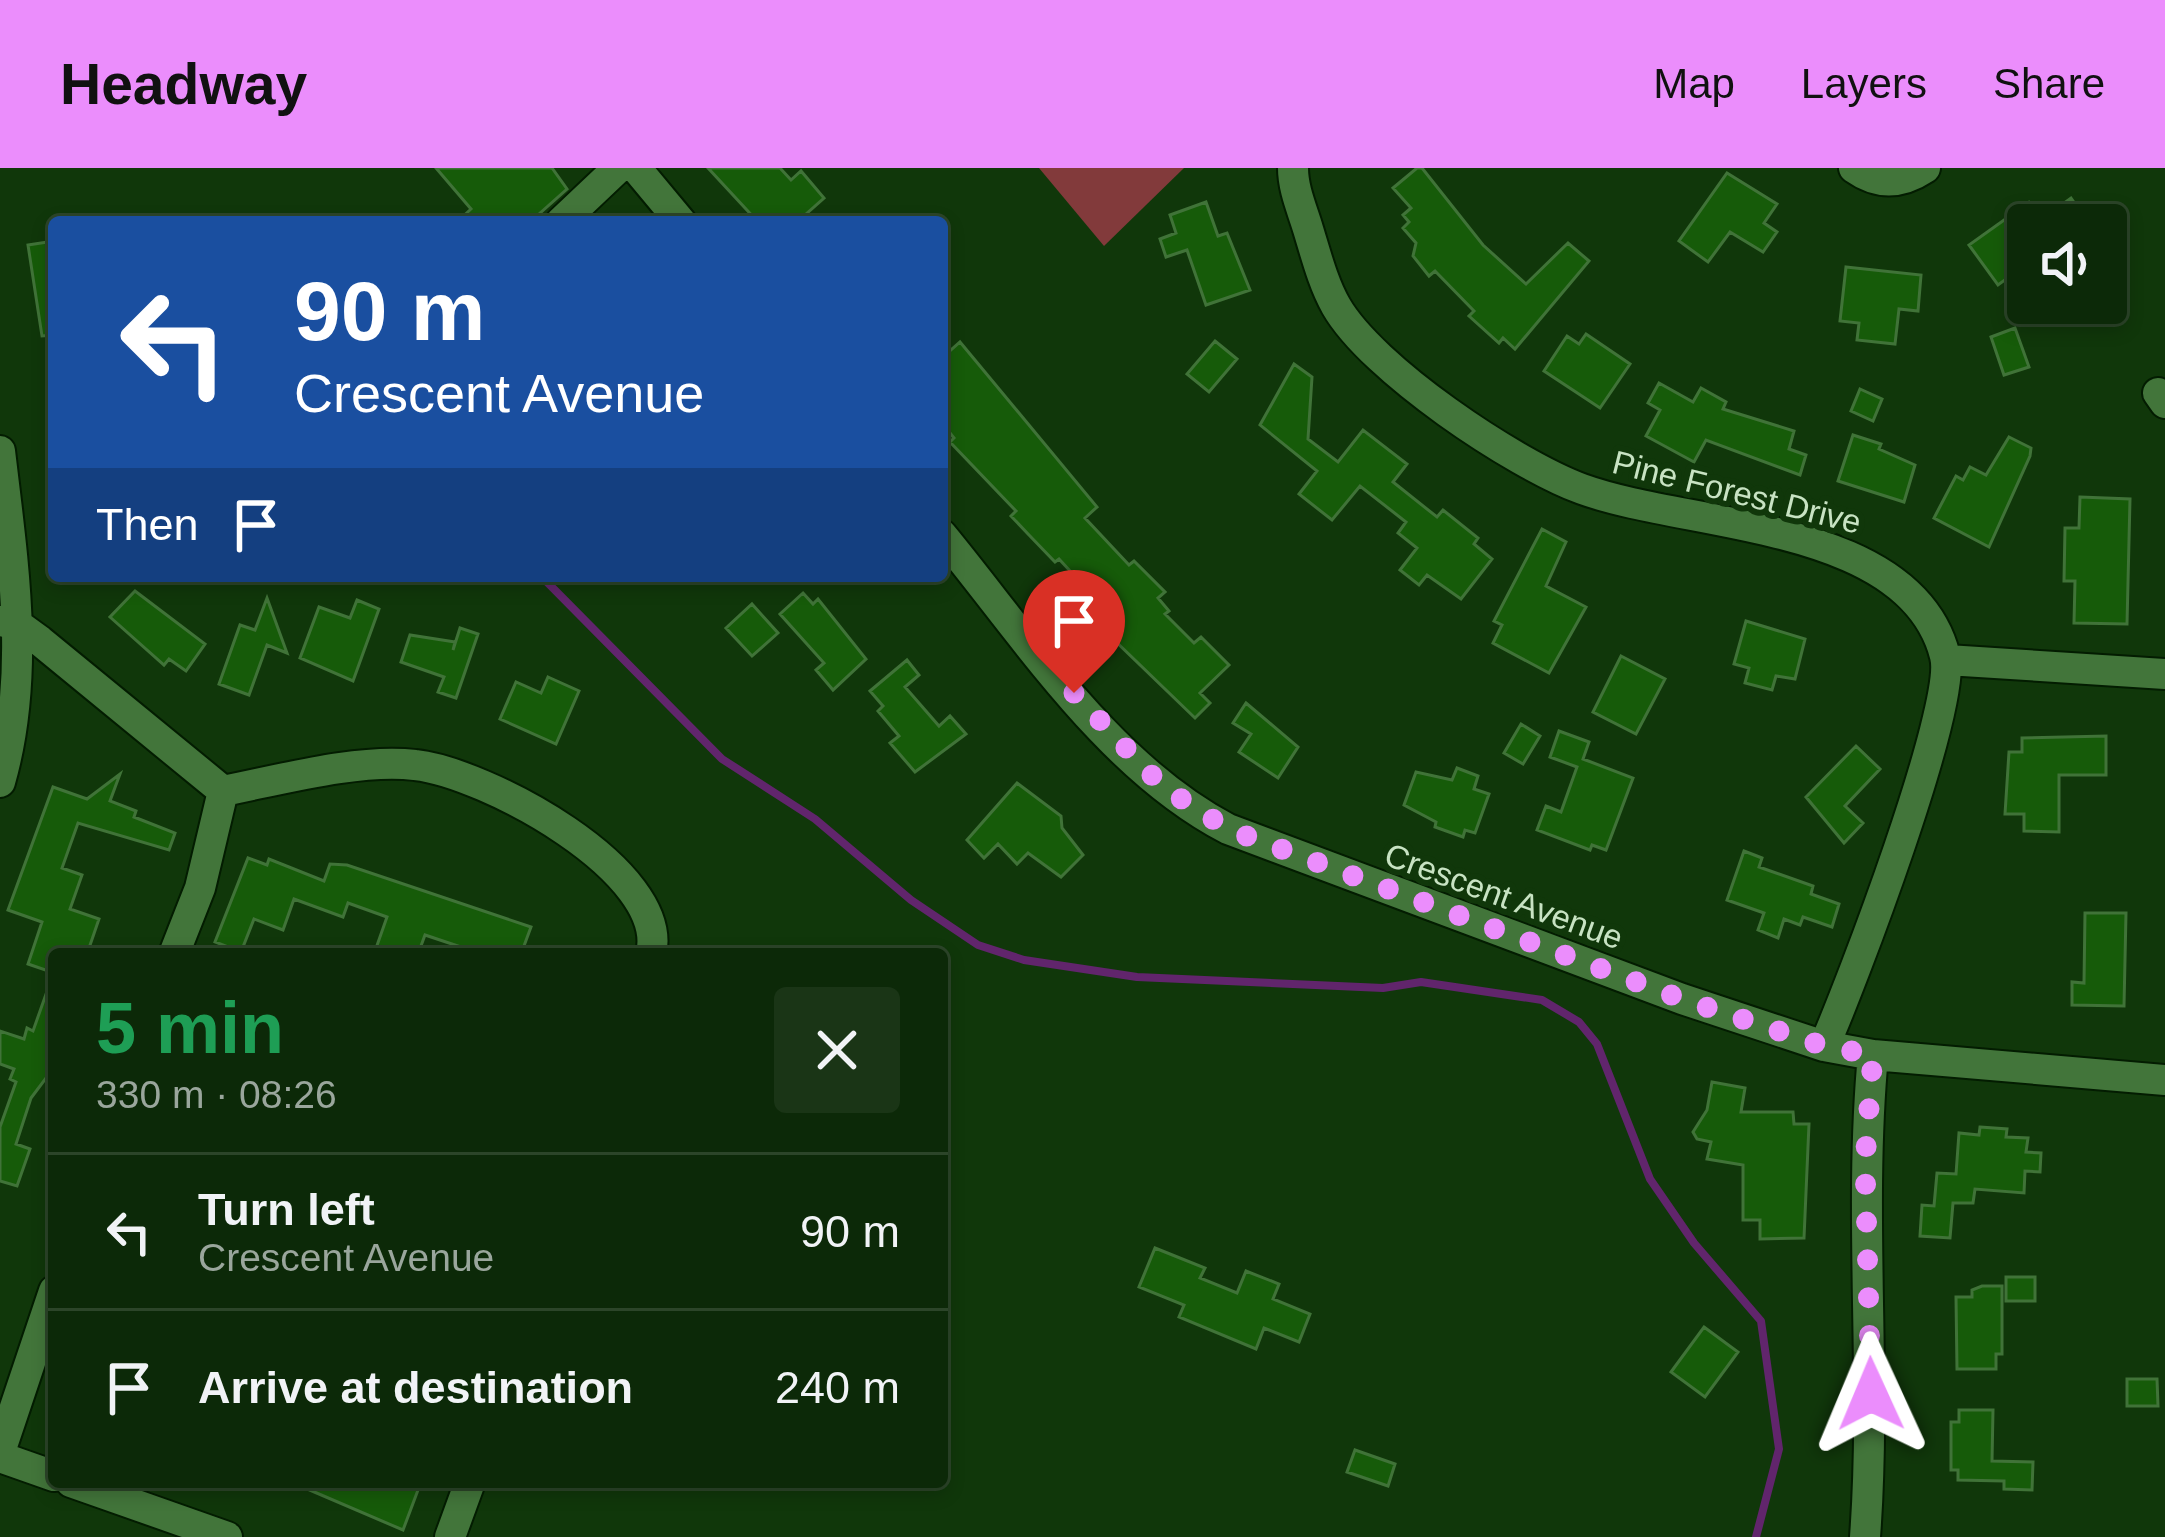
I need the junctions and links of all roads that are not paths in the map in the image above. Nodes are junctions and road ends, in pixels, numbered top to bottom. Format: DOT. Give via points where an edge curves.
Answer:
graph roads {
  1 [pos="618,168"];
  2 [pos="636,168"];
  3 [pos="1293,168"];
  4 [pos="1854,168"];
  5 [pos="1925,168"];
  6 [pos="567,216"];
  7 [pos="676,216"];
  8 [pos="0,451"];
  9 [pos="948,543"];
  10 [pos="9,623"];
  11 [pos="1947,660"];
  12 [pos="2165,674"];
  13 [pos="0,782"];
  14 [pos="223,791"];
  15 [pos="176,948"];
  16 [pos="651,948"];
  17 [pos="1824,1046"];
  18 [pos="1873,1055"];
  19 [pos="2165,1080"];
  20 [pos="48,1309"];
  21 [pos="0,1454"];
  22 [pos="48,1474"];
  23 [pos="88,1488"];
  24 [pos="468,1488"];
  25 [pos="227,1537"];
  26 [pos="450,1537"];
  27 [pos="1865,1537"];
  1 -- 6 [label="street"];
  2 -- 7 [label="street"];
  3 -- 11 [label="street, Pine Forest Drive" via="1338,310 1390,366 1544,474 1864,559 1917,605"];
  4 -- 5 [label="street" via="1887,182"];
  8 -- 10 [label="street"];
  9 -- 17 [label="street, Crescent Avenue" via="1122,747 1198,813 1315,865"];
  10 -- 13 [label="street" via="16,714"];
  10 -- 14 [label="street"];
  11 -- 12 [label="street"];
  11 -- 17 [label="street" via="1934,735"];
  14 -- 15 [label="street"];
  14 -- 16 [label="street" via="387,763 480,783 611,868 652,921"];
  17 -- 18 [label="street, Crescent Avenue"];
  18 -- 19 [label="street, Crescent Avenue"];
  18 -- 27 [label="street" via="1865,1162 1872,1440"];
  20 -- 21 [label="street"];
  21 -- 22 [label="street"];
  23 -- 25 [label="street"];
  24 -- 26 [label="street"];
}
